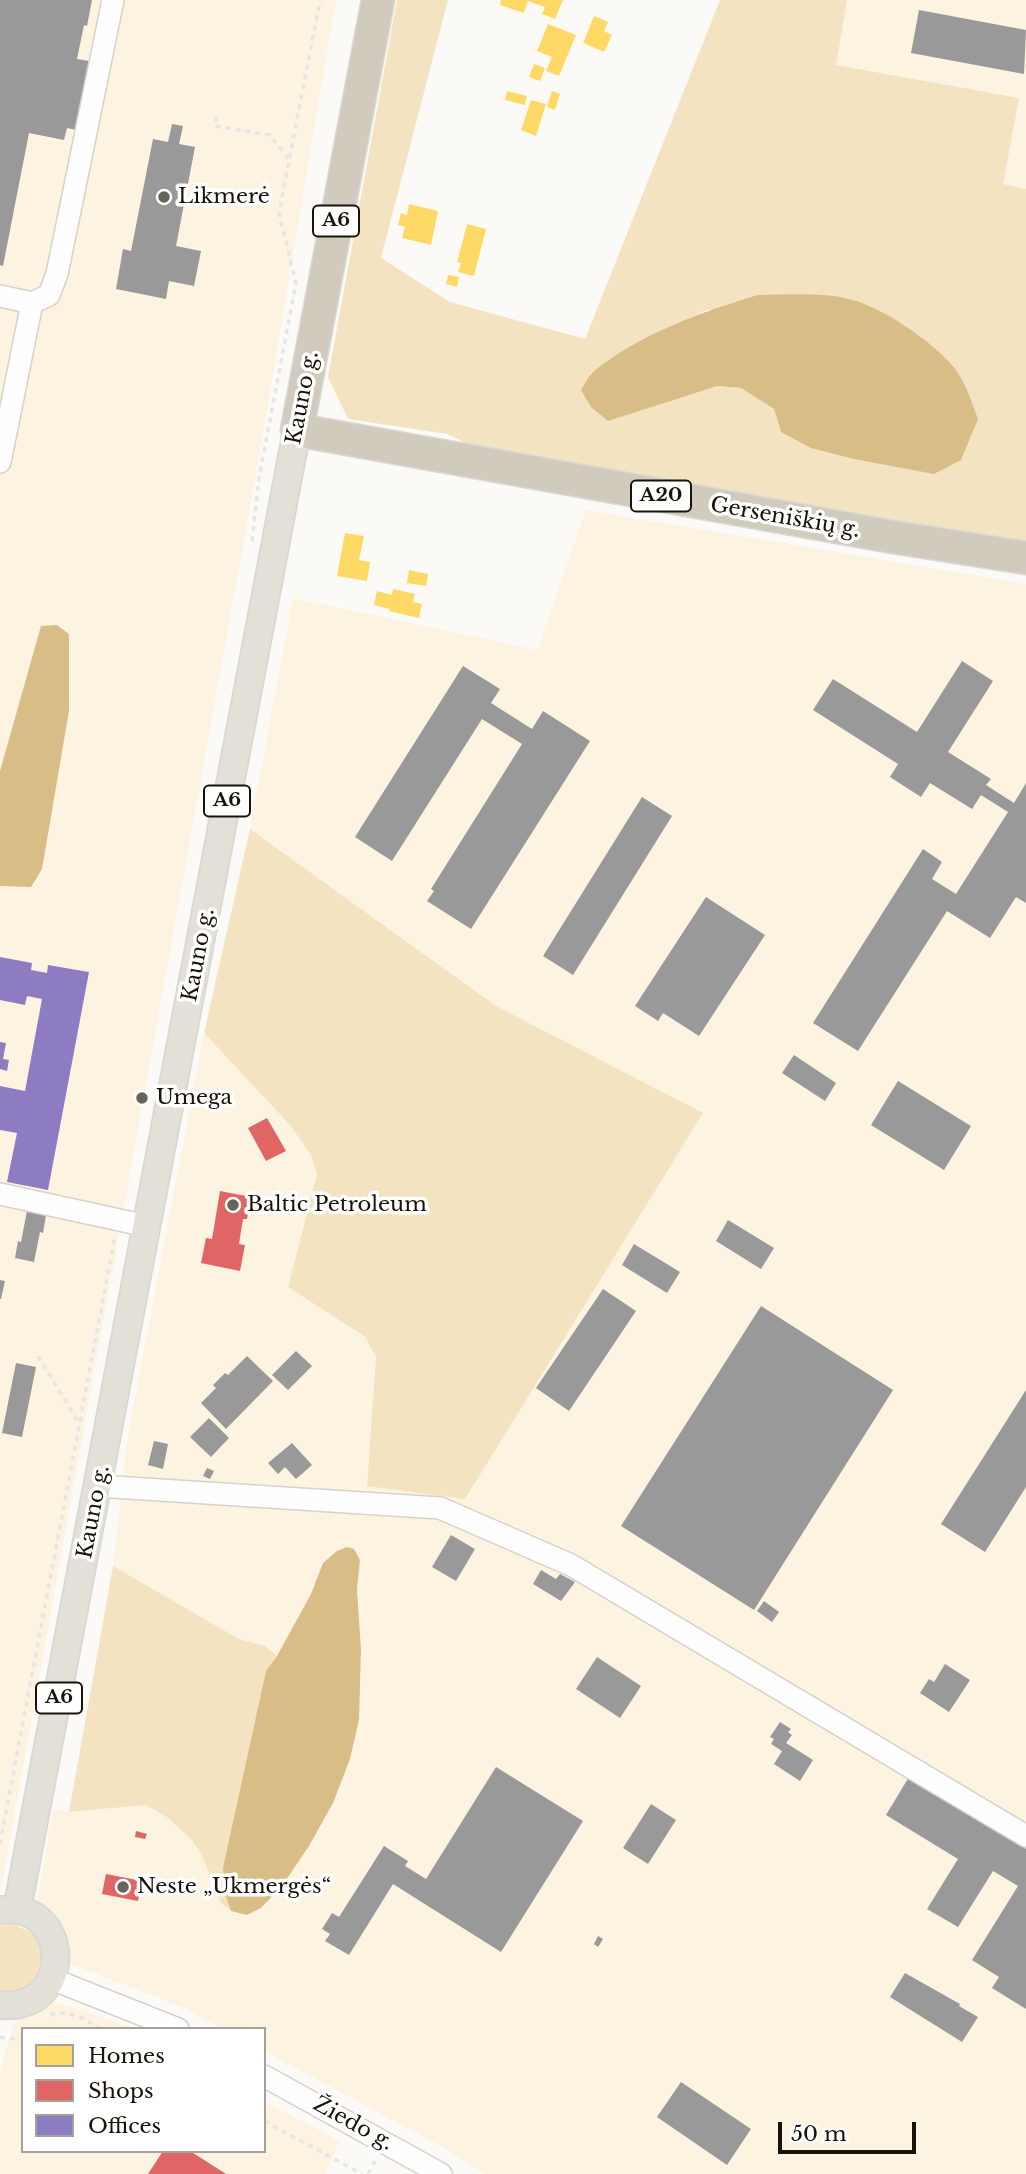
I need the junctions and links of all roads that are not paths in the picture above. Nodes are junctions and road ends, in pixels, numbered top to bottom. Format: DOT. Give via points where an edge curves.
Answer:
graph roads {
  1 [pos="113,0"];
  2 [pos="378,0"];
  3 [pos="0,296"];
  4 [pos="32,303"];
  5 [pos="297,430"];
  6 [pos="0,462"];
  7 [pos="1026,558"];
  8 [pos="0,1194"];
  9 [pos="147,1226"];
  10 [pos="98,1486"];
  11 [pos="1026,1836"];
  12 [pos="9,1910"];
  13 [pos="52,1979"];
  14 [pos="0,2005"];
  15 [pos="173,2027"];
  16 [pos="266,2077"];
  17 [pos="441,2174"];
  1 -- 4 [label="street" via="57,274 49,295"];
  2 -- 5 [label="highway, Kauno g. / A6"];
  3 -- 4 [label="street"];
  4 -- 6 [label="street"];
  5 -- 7 [label="highway, Gerseniškių g. / A20"];
  5 -- 9 [label="main road, Kauno g. / A6"];
  8 -- 9 [label="street"];
  9 -- 10 [label="main road, Kauno g. / A6"];
  10 -- 11 [label="street" via="440,1508 571,1564"];
  10 -- 12 [label="main road, Kauno g. / A6"];
  12 -- 13 [label="main road" via="37,1919 51,1936 57,1957"];
  13 -- 14 [label="main road" via="30,2001"];
  13 -- 15 [label="street"];
  16 -- 17 [label="street, Žiedo g."];
}
